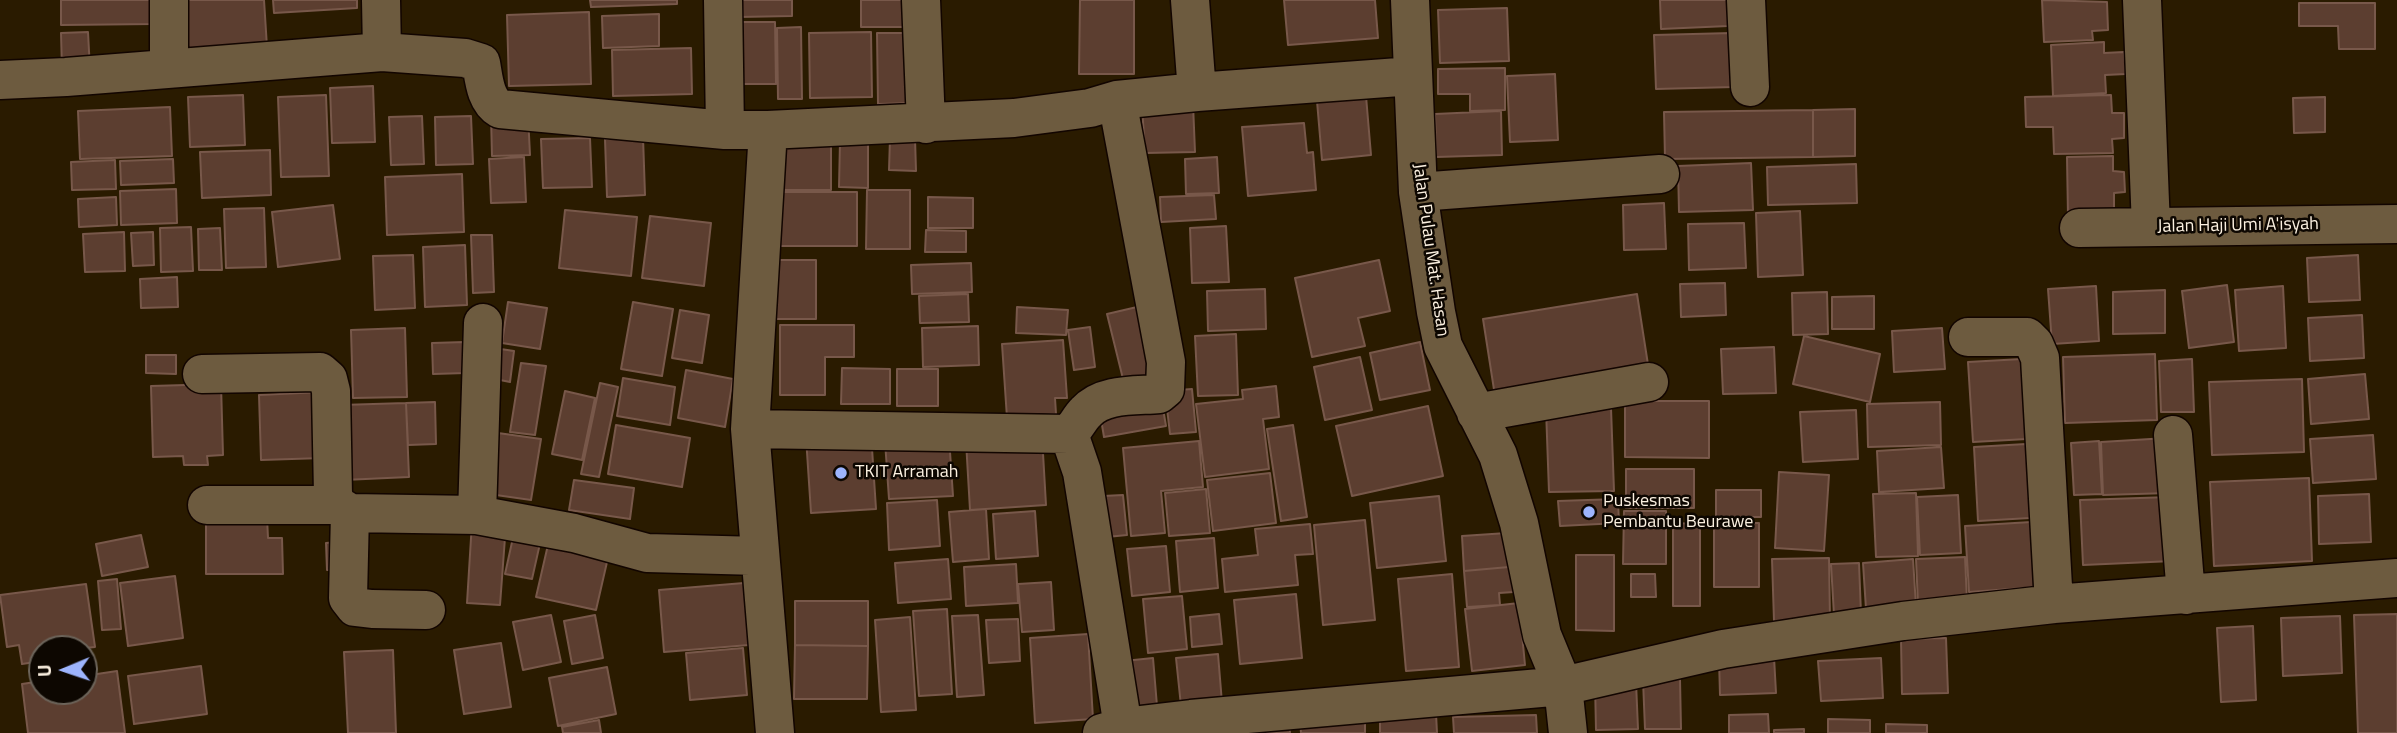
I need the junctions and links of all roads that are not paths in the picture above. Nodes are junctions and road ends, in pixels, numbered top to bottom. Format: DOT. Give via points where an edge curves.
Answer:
graph roads {
  1 [pos="169,0"];
  2 [pos="381,0"];
  3 [pos="723,0"];
  4 [pos="921,0"];
  5 [pos="1190,0"];
  6 [pos="1410,0"];
  7 [pos="1746,0"];
  8 [pos="2142,0"];
  9 [pos="382,52"];
  10 [pos="169,69"];
  11 [pos="1413,76"];
  12 [pos="0,80"];
  13 [pos="1750,87"];
  14 [pos="1196,92"];
  15 [pos="1117,100"];
  16 [pos="926,124"];
  17 [pos="725,130"];
  18 [pos="768,130"];
  19 [pos="1660,174"];
  20 [pos="1418,192"];
  21 [pos="2397,224"];
  22 [pos="2151,227"];
  23 [pos="2079,228"];
  24 [pos="483,323"];
  25 [pos="1968,337"];
  26 [pos="202,374"];
  27 [pos="1649,382"];
  28 [pos="1476,413"];
  29 [pos="750,429"];
  30 [pos="1069,434"];
  31 [pos="2173,435"];
  32 [pos="207,505"];
  33 [pos="344,509"];
  34 [pos="477,515"];
  35 [pos="759,556"];
  36 [pos="2397,578"];
  37 [pos="2186,595"];
  38 [pos="2054,604"];
  39 [pos="426,610"];
  40 [pos="1563,686"];
  41 [pos="1113,730"];
  42 [pos="775,733"];
  43 [pos="1568,733"];
  1 -- 10 [label="street"];
  2 -- 9 [label="street"];
  3 -- 17 [label="street"];
  4 -- 16 [label="street"];
  5 -- 14 [label="street"];
  6 -- 11 [label="street, Jalan Pulau Mat. Hasan"];
  7 -- 13 [label="street"];
  8 -- 22 [label="street"];
  9 -- 10 [label="street"];
  9 -- 17 [label="street" via="481,63 488,96 500,109"];
  10 -- 12 [label="street"];
  11 -- 14 [label="street"];
  11 -- 20 [label="street, Jalan Pulau Mat. Hasan"];
  14 -- 15 [label="street"];
  15 -- 16 [label="street" via="1014,118"];
  15 -- 30 [label="street" via="1166,362 1166,389 1158,394 1106,398 1086,411"];
  16 -- 18 [label="street"];
  17 -- 18 [label="street"];
  18 -- 29 [label="street"];
  19 -- 20 [label="street"];
  20 -- 28 [label="street, Jalan Pulau Mat. Hasan" via="1443,346"];
  21 -- 22 [label="street, Jalan Haji Umi A'isyah"];
  22 -- 23 [label="street, Jalan Haji Umi A'isyah"];
  24 -- 34 [label="street"];
  25 -- 38 [label="street" via="2027,337 2040,358"];
  26 -- 33 [label="street" via="320,372 328,379 333,495"];
  27 -- 28 [label="street"];
  28 -- 40 [label="street, Jalan Pulau Mat. Hasan" via="1498,455 1519,523 1542,635"];
  29 -- 30 [label="street"];
  29 -- 35 [label="street"];
  30 -- 41 [label="street" via="1082,472"];
  31 -- 37 [label="street"];
  32 -- 33 [label="street"];
  33 -- 34 [label="street"];
  33 -- 39 [label="street" via="348,598 355,607"];
  34 -- 35 [label="street" via="647,553"];
  35 -- 42 [label="street"];
  36 -- 37 [label="street"];
  37 -- 38 [label="street"];
  38 -- 40 [label="street" via="1723,649"];
  40 -- 41 [label="street"];
  40 -- 43 [label="street, Jalan Pulau Mat. Hasan"];
}
